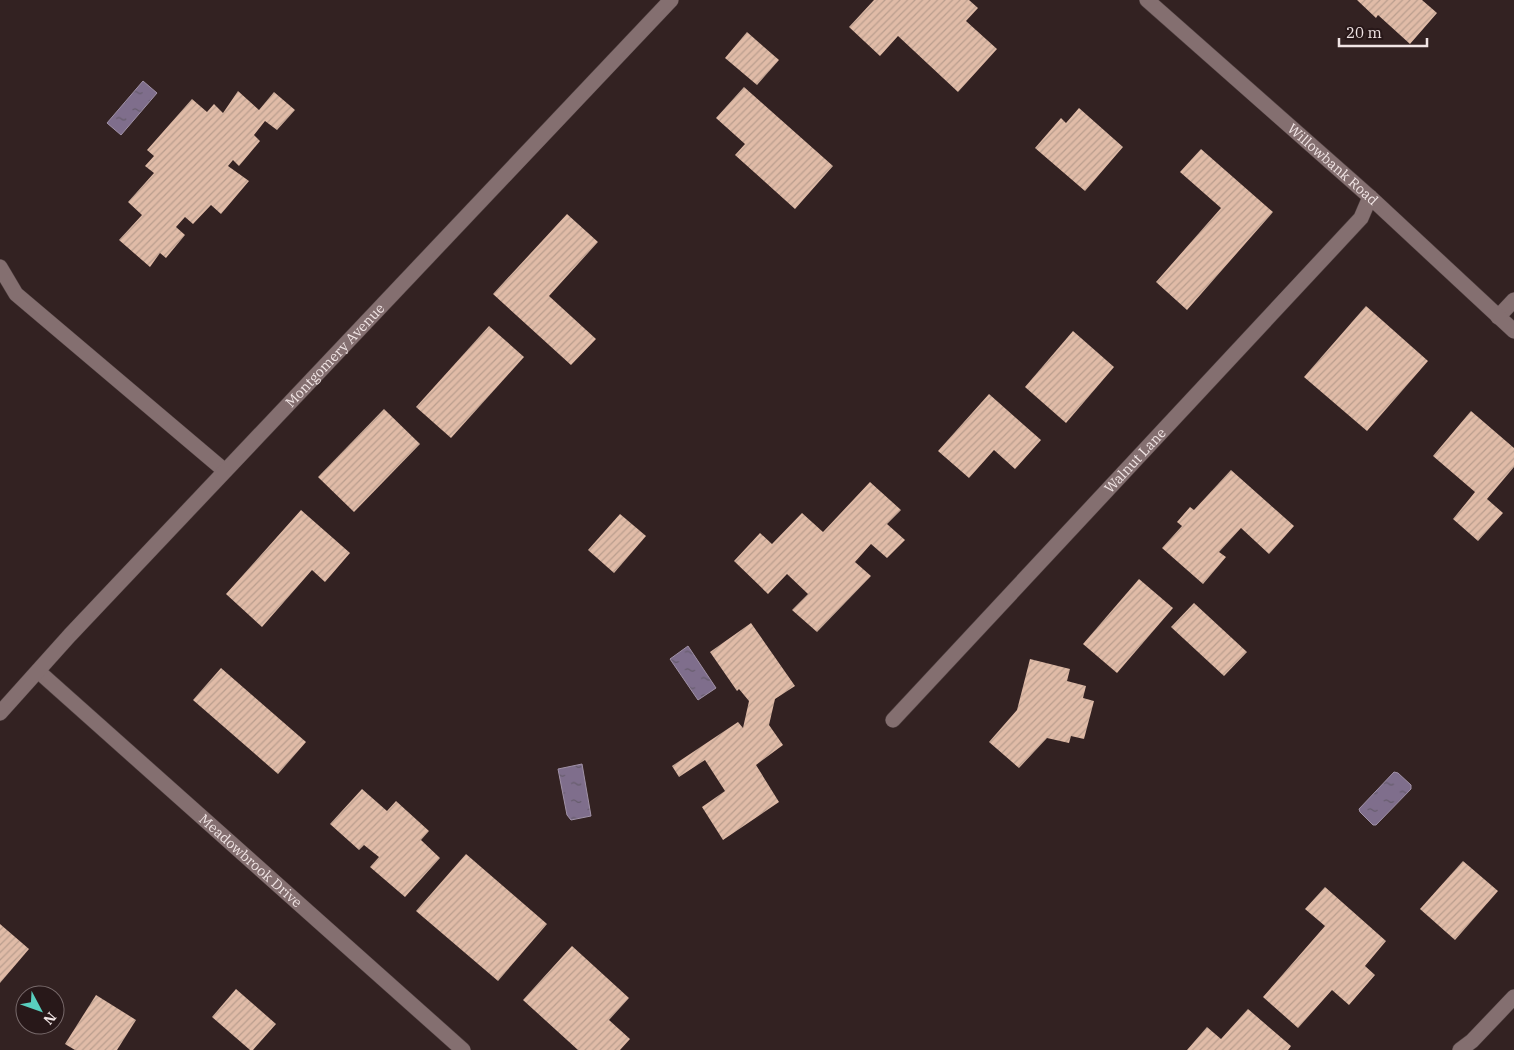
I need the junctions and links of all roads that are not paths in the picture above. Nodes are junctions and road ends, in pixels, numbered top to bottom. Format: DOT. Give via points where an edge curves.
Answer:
graph roads {
  1 [pos="671,0"];
  2 [pos="1148,0"];
  3 [pos="1370,197"];
  4 [pos="0,267"];
  5 [pos="1514,300"];
  6 [pos="1498,317"];
  7 [pos="1514,331"];
  8 [pos="225,470"];
  9 [pos="38,671"];
  10 [pos="0,713"];
  11 [pos="893,720"];
  12 [pos="1514,997"];
  13 [pos="463,1050"];
  14 [pos="1460,1050"];
  1 -- 8 [label="street, Montgomery Avenue"];
  2 -- 3 [label="street, Willowbank Road"];
  3 -- 6 [label="street, Willowbank Road"];
  3 -- 11 [label="street, Walnut Lane" via="1361,218"];
  4 -- 8 [label="street" via="16,294"];
  5 -- 6 [label="street"];
  6 -- 7 [label="street, Willowbank Road"];
  8 -- 9 [label="street, Montgomery Avenue"];
  9 -- 10 [label="street, Montgomery Avenue"];
  9 -- 13 [label="street, Meadowbrook Drive"];
  12 -- 14 [label="street"];
}
